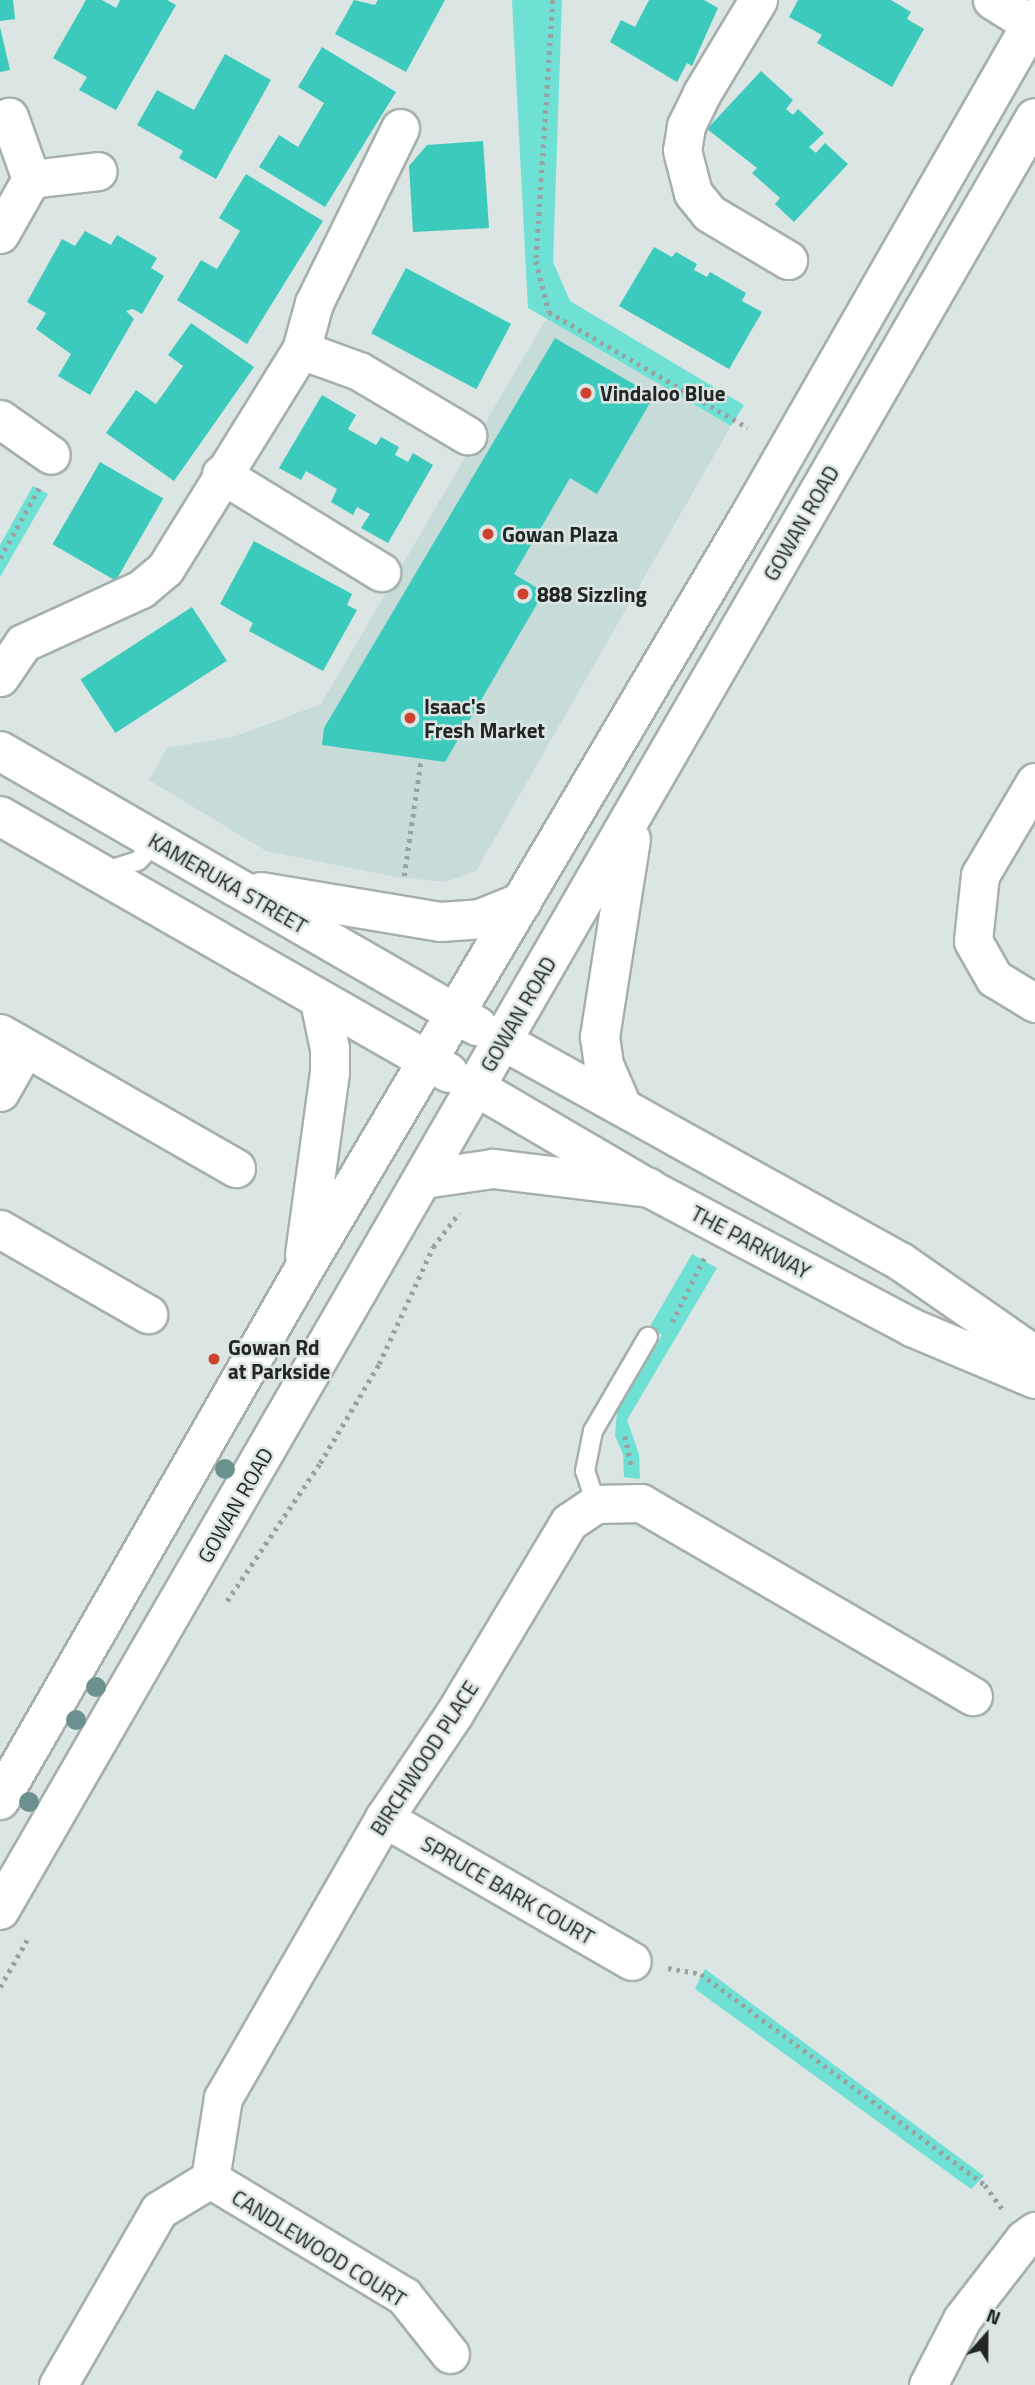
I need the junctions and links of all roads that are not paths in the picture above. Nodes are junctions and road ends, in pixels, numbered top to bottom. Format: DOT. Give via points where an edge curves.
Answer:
graph roads {
  1 [pos="758,0"];
  2 [pos="992,0"];
  3 [pos="1033,23"];
  4 [pos="9,117"];
  5 [pos="1035,118"];
  6 [pos="400,128"];
  7 [pos="98,171"];
  8 [pos="31,179"];
  9 [pos="0,234"];
  10 [pos="788,260"];
  11 [pos="301,350"];
  12 [pos="0,419"];
  13 [pos="467,435"];
  14 [pos="51,455"];
  15 [pos="221,474"];
  16 [pos="381,572"];
  17 [pos="0,677"];
  18 [pos="0,751"];
  19 [pos="1035,782"];
  20 [pos="0,816"];
  21 [pos="635,816"];
  22 [pos="157,841"];
  23 [pos="99,873"];
  24 [pos="235,887"];
  25 [pos="522,902"];
  26 [pos="320,1001"];
  27 [pos="1035,1003"];
  28 [pos="457,1014"];
  29 [pos="13,1041"];
  30 [pos="503,1041"];
  31 [pos="428,1062"];
  32 [pos="476,1087"];
  33 [pos="0,1092"];
  34 [pos="621,1104"];
  35 [pos="236,1168"];
  36 [pos="425,1179"];
  37 [pos="649,1188"];
  38 [pos="0,1229"];
  39 [pos="303,1271"];
  40 [pos="148,1314"];
  41 [pos="648,1337"];
  42 [pos="1035,1354"];
  43 [pos="1035,1380"];
  44 [pos="596,1504"];
  45 [pos="973,1696"];
  46 [pos="0,1800"];
  47 [pos="384,1818"];
  48 [pos="0,1910"];
  49 [pos="632,1961"];
  50 [pos="210,2179"];
  51 [pos="1029,2235"];
  52 [pos="450,2354"];
  53 [pos="58,2385"];
  54 [pos="928,2385"];
  1 -- 10 [label="street" via="702,93 686,127 682,150 693,193 709,213"];
  2 -- 3 [label="street"];
  3 -- 25 [label="main road"];
  4 -- 8 [label="street"];
  5 -- 21 [label="main road, GOWAN ROAD"];
  6 -- 11 [label="street" via="314,303"];
  7 -- 8 [label="street"];
  8 -- 9 [label="street"];
  11 -- 13 [label="street" via="359,371"];
  11 -- 15 [label="street"];
  12 -- 14 [label="street"];
  15 -- 16 [label="street"];
  15 -- 17 [label="street" via="165,569 141,589 23,643"];
  18 -- 22 [label="main road, KAMERUKA STREET"];
  19 -- 27 [label="street" via="980,875 973,941 994,978"];
  20 -- 23 [label="main road"];
  21 -- 30 [label="main road, GOWAN ROAD"];
  21 -- 34 [label="main road" via="600,1037 604,1065"];
  22 -- 23 [label="lane" via="138,861"];
  22 -- 24 [label="main road, KAMERUKA STREET"];
  23 -- 26 [label="main road"];
  24 -- 25 [label="main road" via="441,922 481,919"];
  24 -- 28 [label="main road, KAMERUKA STREET"];
  25 -- 28 [label="main road"];
  26 -- 31 [label="main road"];
  26 -- 39 [label="main road" via="330,1073"];
  28 -- 30 [label="main road, KAMERUKA STREET"];
  28 -- 31 [label="main road"];
  29 -- 33 [label="street"];
  29 -- 35 [label="street"];
  30 -- 32 [label="main road, GOWAN ROAD"];
  30 -- 34 [label="street"];
  31 -- 32 [label="main road"];
  31 -- 39 [label="main road"];
  32 -- 36 [label="main road, GOWAN ROAD"];
  32 -- 37 [label="street, THE PARKWAY"];
  34 -- 42 [label="street" via="900,1261"];
  36 -- 37 [label="main road" via="493,1169"];
  36 -- 48 [label="main road, GOWAN ROAD"];
  37 -- 43 [label="street, THE PARKWAY" via="911,1327"];
  38 -- 40 [label="street"];
  39 -- 46 [label="main road"];
  41 -- 44 [label="lane" via="593,1431 584,1471"];
  44 -- 45 [label="street" via="642,1503"];
  44 -- 47 [label="street, BIRCHWOOD PLACE" via="569,1522 454,1714"];
  47 -- 49 [label="street, SPRUCE BARK COURT"];
  47 -- 50 [label="street, BIRCHWOOD PLACE" via="223,2098"];
  50 -- 52 [label="street, CANDLEWOOD COURT" via="404,2296"];
  50 -- 53 [label="street" via="159,2210"];
  51 -- 54 [label="street" via="962,2319"];
}
